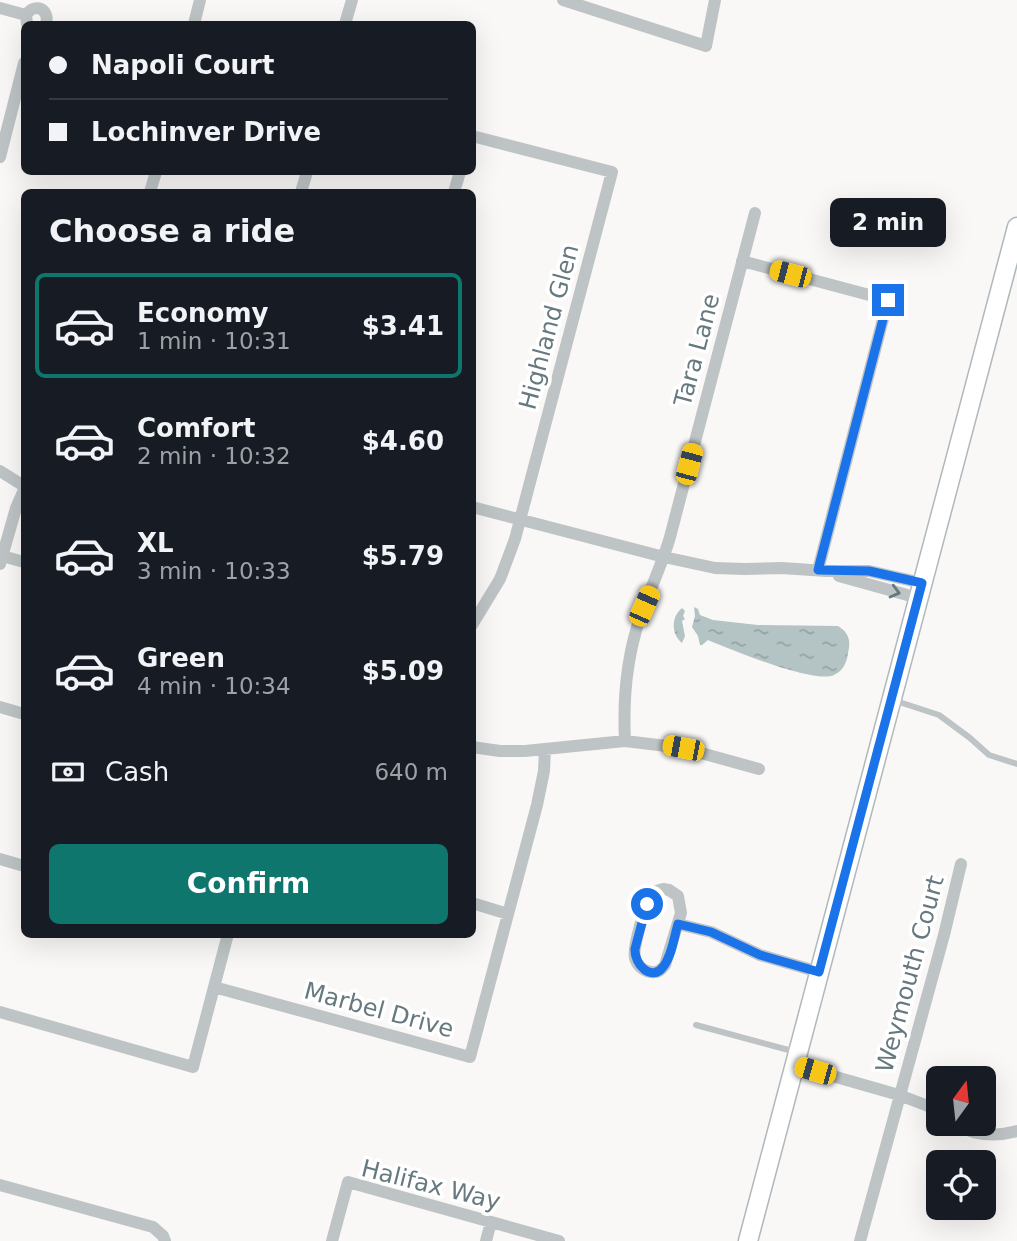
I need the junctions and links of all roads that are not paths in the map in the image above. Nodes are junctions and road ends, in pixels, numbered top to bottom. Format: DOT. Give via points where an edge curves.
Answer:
graph roads {
  1 [pos="200,0"];
  2 [pos="352,0"];
  3 [pos="563,0"];
  4 [pos="715,0"];
  5 [pos="41,4"];
  6 [pos="0,8"];
  7 [pos="26,20"];
  8 [pos="49,21"];
  9 [pos="195,21"];
  10 [pos="346,21"];
  11 [pos="21,75"];
  12 [pos="476,137"];
  13 [pos="0,157"];
  14 [pos="755,213"];
  15 [pos="1017,229"];
  16 [pos="742,261"];
  17 [pos="0,471"];
  18 [pos="21,486"];
  19 [pos="21,496"];
  20 [pos="476,508"];
  21 [pos="520,520"];
  22 [pos="664,557"];
  23 [pos="1,560"];
  24 [pos="21,562"];
  25 [pos="822,571"];
  26 [pos="920,590"];
  27 [pos="476,618"];
  28 [pos="891,699"];
  29 [pos="0,707"];
  30 [pos="21,713"];
  31 [pos="625,741"];
  32 [pos="476,747"];
  33 [pos="545,749"];
  34 [pos="1017,764"];
  35 [pos="759,769"];
  36 [pos="0,859"];
  37 [pos="961,864"];
  38 [pos="21,865"];
  39 [pos="476,904"];
  40 [pos="509,914"];
  41 [pos="678,924"];
  42 [pos="227,938"];
  43 [pos="819,972"];
  44 [pos="214,987"];
  45 [pos="0,1012"];
  46 [pos="696,1025"];
  47 [pos="796,1059"];
  48 [pos="899,1095"];
  49 [pos="926,1105"];
  50 [pos="1017,1131"];
  51 [pos="996,1135"];
  52 [pos="0,1185"];
  53 [pos="491,1222"];
  54 [pos="164,1238"];
  55 [pos="332,1241"];
  56 [pos="486,1241"];
  57 [pos="559,1241"];
  58 [pos="748,1241"];
  59 [pos="860,1241"];
  1 -- 9 [label="street"];
  2 -- 10 [label="street"];
  3 -- 4 [label="street" via="705,46"];
  5 -- 7 [label="street" via="31,9"];
  5 -- 8 [label="street"];
  6 -- 7 [label="street"];
  11 -- 13 [label="street"];
  12 -- 21 [label="street, Highland Glen" via="612,172"];
  14 -- 16 [label="street, Tara Lane"];
  15 -- 26 [label="main road"];
  16 -- 22 [label="street, Tara Lane"];
  16 -- 25 [label="street" via="888,300"];
  17 -- 18 [label="street"];
  19 -- 23 [label="street"];
  20 -- 21 [label="street"];
  21 -- 22 [label="street"];
  21 -- 27 [label="street, Highland Glen" via="500,579"];
  22 -- 25 [label="street" via="715,568"];
  22 -- 31 [label="street, Tara Lane" via="635,632"];
  23 -- 24 [label="street"];
  25 -- 26 [label="street" via="867,585"];
  26 -- 28 [label="main road"];
  28 -- 34 [label="lane" via="939,715 989,755"];
  28 -- 43 [label="main road"];
  29 -- 30 [label="street"];
  31 -- 33 [label="street"];
  31 -- 35 [label="street" via="683,748"];
  32 -- 33 [label="street"];
  33 -- 40 [label="street, Marbel Drive" via="542,783"];
  36 -- 38 [label="street"];
  37 -- 48 [label="street, Weymouth Court"];
  39 -- 40 [label="street"];
  40 -- 44 [label="street, Marbel Drive" via="470,1057"];
  41 -- 41 [label="street" via="678,896 663,889 653,892 635,949 640,967 650,972 662,969"];
  41 -- 43 [label="street"];
  42 -- 44 [label="street"];
  43 -- 47 [label="main road"];
  44 -- 45 [label="street" via="193,1067"];
  46 -- 47 [label="lane"];
  47 -- 48 [label="street"];
  47 -- 58 [label="main road"];
  48 -- 49 [label="street"];
  48 -- 59 [label="street, Weymouth Court"];
  50 -- 51 [label="street"];
  52 -- 54 [label="street" via="142,1223"];
  53 -- 55 [label="street, Halifax Way" via="348,1182"];
  53 -- 56 [label="street"];
  53 -- 57 [label="street, Halifax Way"];
}
